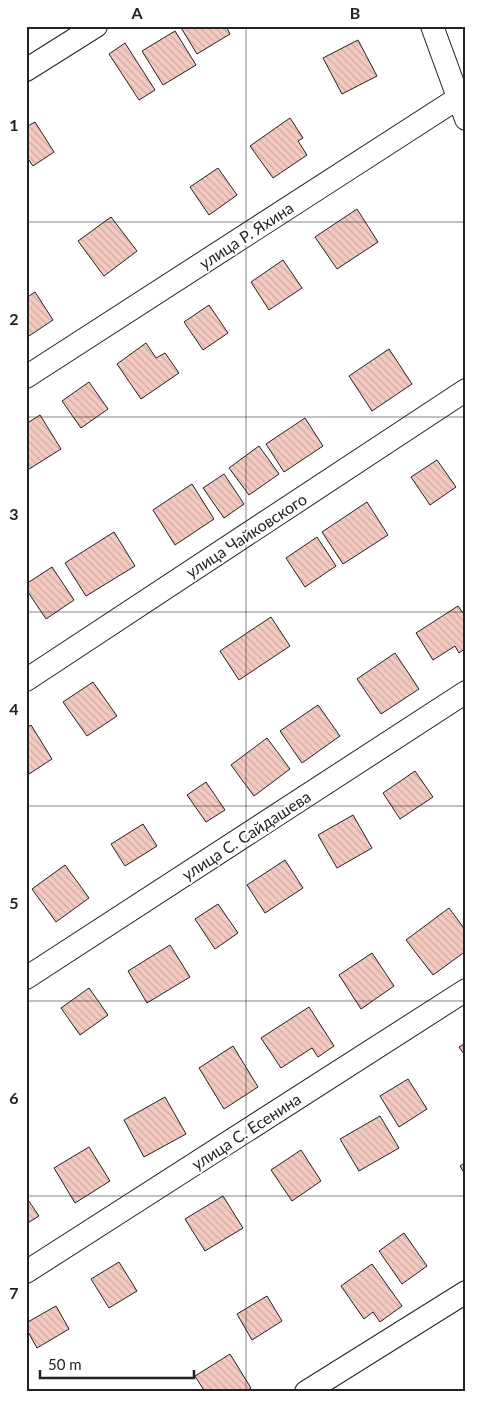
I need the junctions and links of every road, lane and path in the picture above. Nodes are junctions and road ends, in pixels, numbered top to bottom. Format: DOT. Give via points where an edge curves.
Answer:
graph roads {
  1 [pos="96,26"];
  2 [pos="432,26"];
  3 [pos="26,70"];
  4 [pos="463,103"];
  5 [pos="26,377"];
  6 [pos="466,390"];
  7 [pos="26,680"];
  8 [pos="466,692"];
  9 [pos="26,978"];
  10 [pos="466,990"];
  11 [pos="26,1272"];
  12 [pos="466,1292"];
  13 [pos="306,1392"];
  1 -- 3 [label="street"];
  2 -- 4 [label="street"];
  4 -- 5 [label="street, улица Р. Яхина"];
  6 -- 7 [label="street, улица Чайковского"];
  8 -- 9 [label="street, улица С. Сайдашева"];
  10 -- 11 [label="street, улица С. Есенина"];
  12 -- 13 [label="street"];
}
